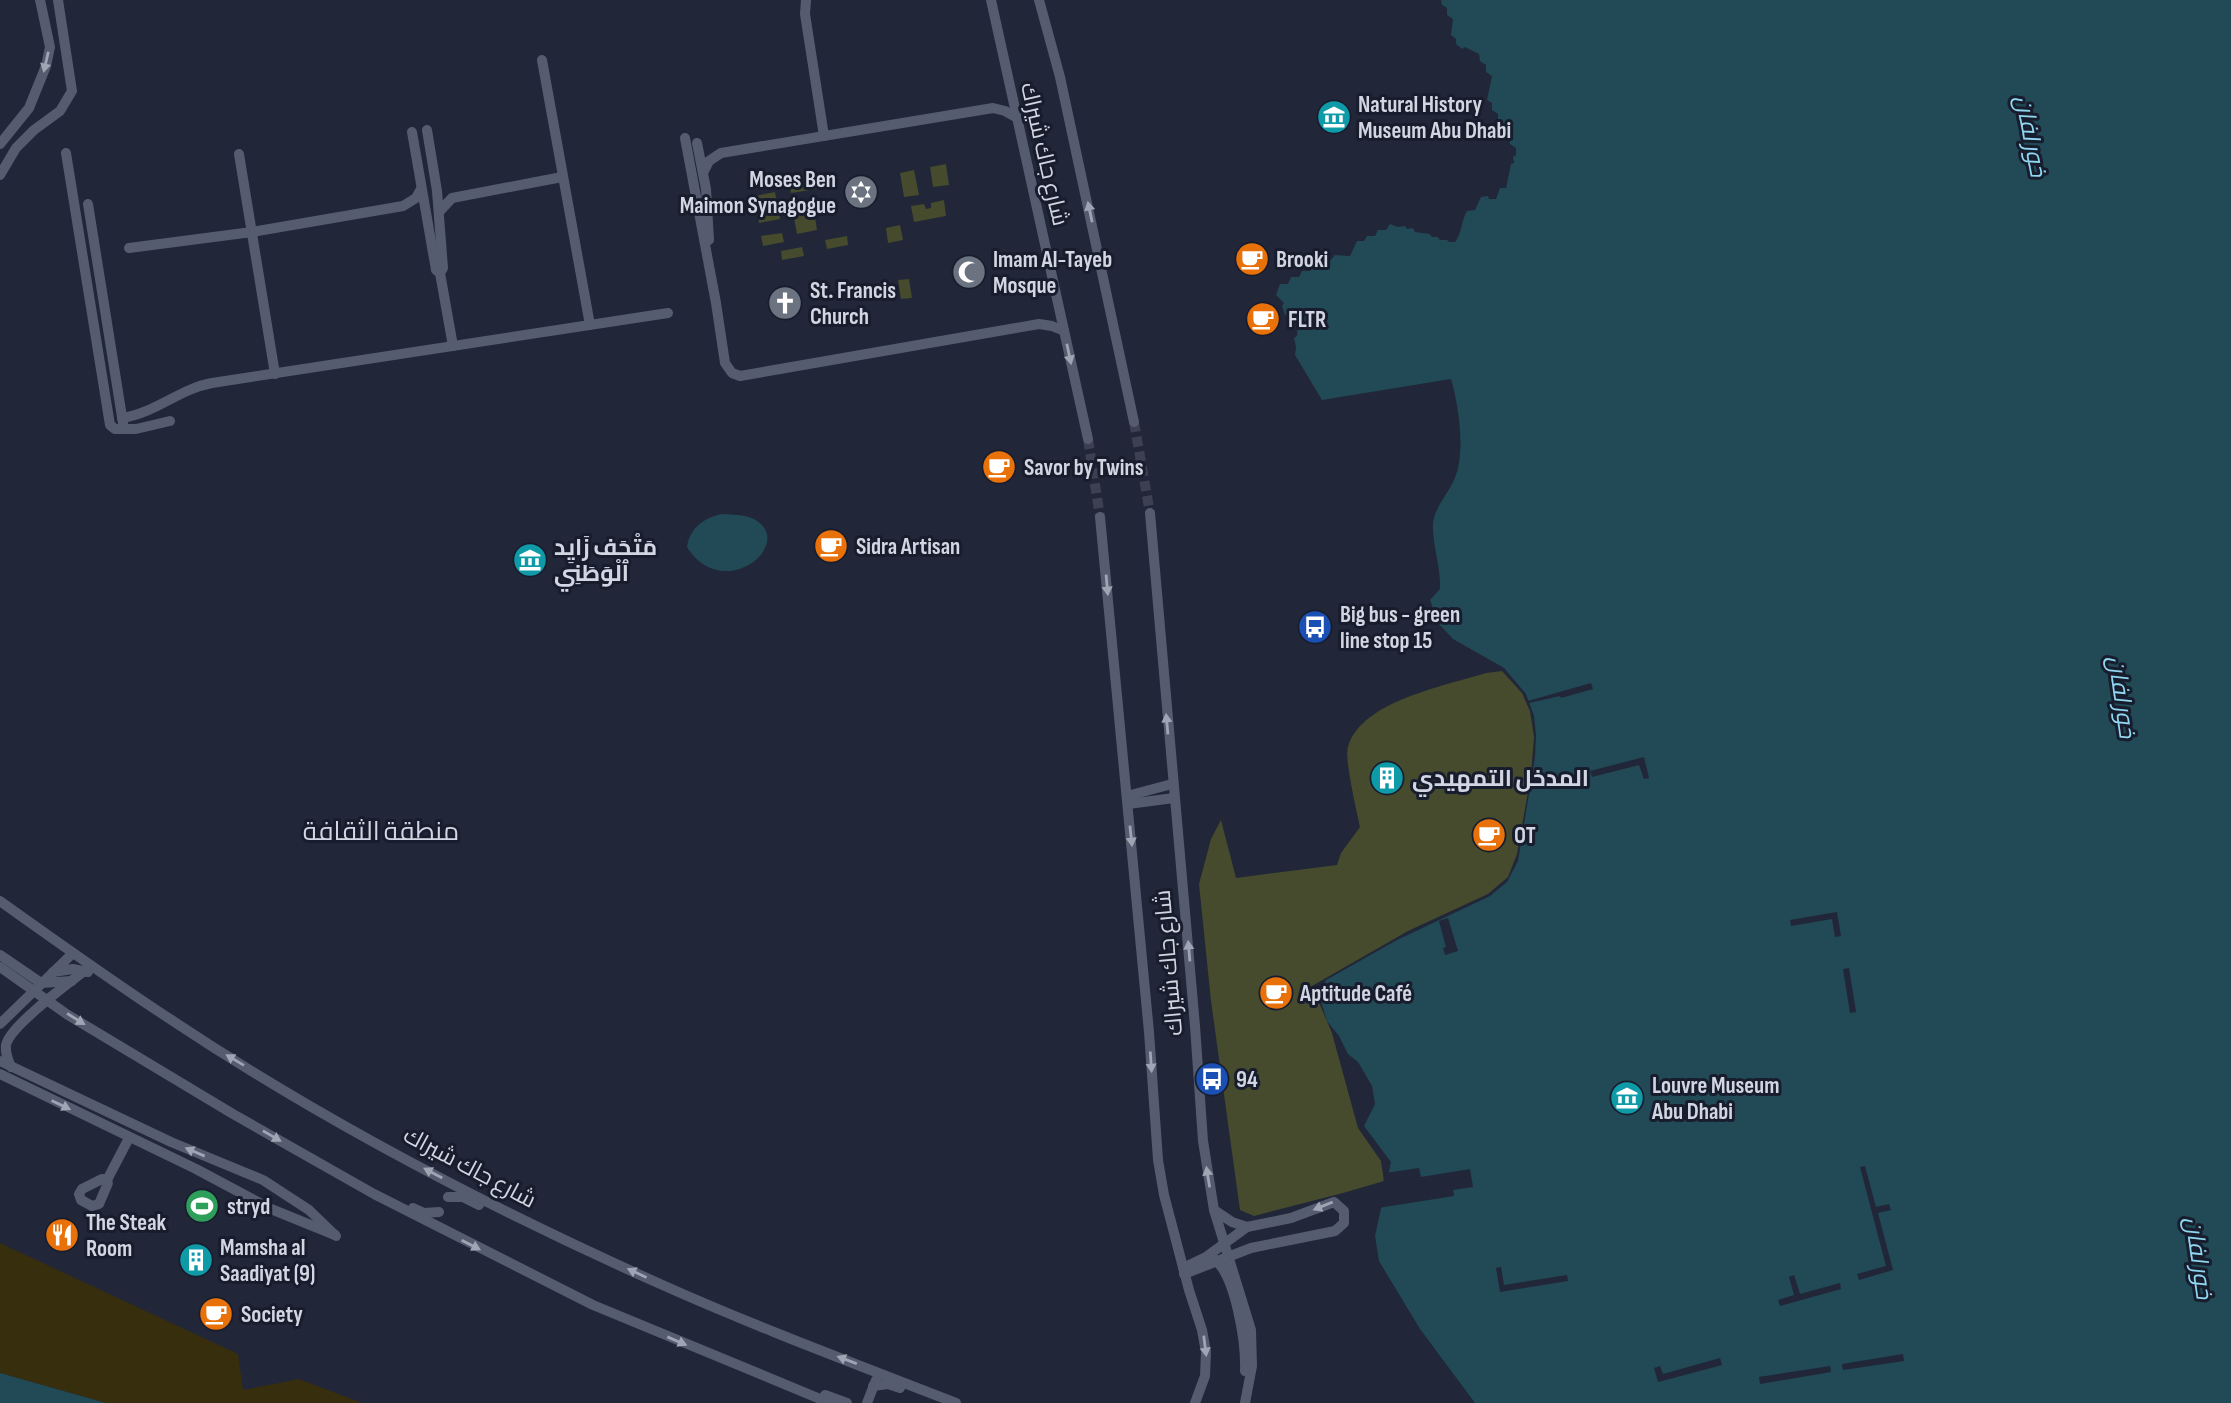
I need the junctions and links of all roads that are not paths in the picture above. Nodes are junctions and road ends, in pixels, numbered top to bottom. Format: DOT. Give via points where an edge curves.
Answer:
graph roads {
  1 [pos="40,0"];
  2 [pos="58,0"];
  3 [pos="798,0"];
  4 [pos="806,0"];
  5 [pos="991,0"];
  6 [pos="1039,0"];
  7 [pos="805,14"];
  8 [pos="542,60"];
  9 [pos="1010,93"];
  10 [pos="993,108"];
  11 [pos="1016,117"];
  12 [pos="427,130"];
  13 [pos="412,132"];
  14 [pos="824,136"];
  15 [pos="685,138"];
  16 [pos="0,144"];
  17 [pos="66,153"];
  18 [pos="721,153"];
  19 [pos="239,154"];
  20 [pos="703,173"];
  21 [pos="0,175"];
  22 [pos="562,177"];
  23 [pos="421,189"];
  24 [pos="437,191"];
  25 [pos="452,198"];
  26 [pos="88,204"];
  27 [pos="403,206"];
  28 [pos="439,212"];
  29 [pos="425,214"];
  30 [pos="252,232"];
  31 [pos="129,248"];
  32 [pos="708,260"];
  33 [pos="440,273"];
  34 [pos="1058,304"];
  35 [pos="667,313"];
  36 [pos="1039,324"];
  37 [pos="590,325"];
  38 [pos="1064,331"];
  39 [pos="453,346"];
  40 [pos="275,374"];
  41 [pos="170,421"];
  42 [pos="1134,422"];
  43 [pos="123,424"];
  44 [pos="1088,439"];
  45 [pos="1150,513"];
  46 [pos="1100,517"];
  47 [pos="1172,783"];
  48 [pos="1174,797"];
  49 [pos="1127,800"];
  50 [pos="0,901"];
  51 [pos="74,953"];
  52 [pos="0,955"];
  53 [pos="0,967"];
  54 [pos="88,968"];
  55 [pos="53,972"];
  56 [pos="73,981"];
  57 [pos="37,987"];
  58 [pos="48,1001"];
  59 [pos="0,1024"];
  60 [pos="0,1061"];
  61 [pos="11,1067"];
  62 [pos="0,1074"];
  63 [pos="129,1138"];
  64 [pos="310,1158"];
  65 [pos="107,1180"];
  66 [pos="263,1180"];
  67 [pos="455,1185"];
  68 [pos="448,1197"];
  69 [pos="254,1200"];
  70 [pos="1214,1210"];
  71 [pos="439,1212"];
  72 [pos="1291,1218"];
  73 [pos="432,1225"];
  74 [pos="1247,1227"];
  75 [pos="559,1237"];
  76 [pos="1294,1240"];
  77 [pos="1224,1243"];
  78 [pos="1206,1256"];
  79 [pos="1223,1259"];
  80 [pos="1190,1268"];
  81 [pos="750,1371"];
  82 [pos="879,1373"];
  83 [pos="873,1386"];
  84 [pos="830,1403"];
  85 [pos="847,1403"];
  86 [pos="867,1403"];
  87 [pos="939,1403"];
  88 [pos="956,1403"];
  89 [pos="1195,1403"];
  90 [pos="1245,1403"];
  1 -- 16 [label="street, one-way" via="48,56 36,96"];
  2 -- 21 [label="street" via="72,90 60,111 24,138"];
  3 -- 7 [label="street"];
  4 -- 7 [label="street"];
  5 -- 9 [label="street, شارع جاك شيراك"];
  42 -- 6 [label="street, شارع جاك شيراك, one-way" via="1060,77"];
  7 -- 14 [label="street"];
  8 -- 22 [label="street"];
  9 -- 10 [label="street"];
  9 -- 11 [label="street, شارع جاك شيراك"];
  10 -- 11 [label="street"];
  10 -- 14 [label="street"];
  11 -- 34 [label="street, شارع جاك شيراك"];
  12 -- 24 [label="street"];
  13 -- 23 [label="street"];
  14 -- 18 [label="street"];
  15 -- 32 [label="street"];
  17 -- 43 [label="street" via="110,425 115,429"];
  18 -- 20 [label="street" via="709,161"];
  18 -- 20 [label="street" via="697,142"];
  19 -- 30 [label="street"];
  20 -- 32 [label="street"];
  22 -- 25 [label="street"];
  22 -- 37 [label="street"];
  23 -- 27 [label="street"];
  23 -- 29 [label="street"];
  24 -- 25 [label="street"];
  24 -- 28 [label="street"];
  25 -- 28 [label="street"];
  26 -- 43 [label="street"];
  27 -- 29 [label="street"];
  27 -- 30 [label="street"];
  28 -- 33 [label="street"];
  29 -- 33 [label="street"];
  30 -- 31 [label="street"];
  30 -- 40 [label="street"];
  32 -- 36 [label="street" via="725,363 736,375"];
  33 -- 39 [label="street"];
  34 -- 36 [label="street"];
  34 -- 38 [label="street, شارع جاك شيراك"];
  35 -- 37 [label="street"];
  36 -- 38 [label="street"];
  37 -- 39 [label="street"];
  38 -- 44 [label="street, شارع جاك شيراك, one-way"];
  39 -- 40 [label="street"];
  40 -- 43 [label="street" via="197,386"];
  41 -- 43 [label="street"];
  47 -- 45 [label="street, شارع جاك شيراك, one-way"];
  46 -- 49 [label="street, شارع جاك شيراك, one-way"];
  47 -- 48 [label="street, شارع جاك شيراك"];
  47 -- 49 [label="street"];
  48 -- 49 [label="street"];
  70 -- 48 [label="street, شارع جاك شيراك, one-way" via="1201,1120"];
  49 -- 80 [label="street, شارع جاك شيراك, one-way" via="1164,1195"];
  50 -- 51 [label="street, شارع جاك شيراك"];
  51 -- 54 [label="street, شارع جاك شيراك"];
  51 -- 55 [label="street"];
  52 -- 57 [label="street"];
  53 -- 57 [label="street"];
  54 -- 55 [label="street"];
  54 -- 56 [label="street"];
  67 -- 54 [label="street, شارع جاك شيراك, one-way" via="300,1099"];
  55 -- 57 [label="street"];
  56 -- 57 [label="street"];
  56 -- 58 [label="street"];
  57 -- 58 [label="street"];
  57 -- 59 [label="street"];
  58 -- 61 [label="street" via="9,1037 6,1049"];
  58 -- 64 [label="street, one-way"];
  60 -- 61 [label="street"];
  66 -- 61 [label="street, one-way"];
  62 -- 63 [label="street, one-way"];
  63 -- 65 [label="street"];
  63 -- 69 [label="street"];
  64 -- 71 [label="street" via="335,1165 419,1211"];
  64 -- 73 [label="street"];
  66 -- 69 [label="street" via="263,1195"];
  66 -- 69 [label="street" via="309,1210 336,1236"];
  67 -- 68 [label="street"];
  67 -- 75 [label="street, شارع جاك شيراك"];
  68 -- 71 [label="street"];
  68 -- 75 [label="street" via="468,1199 536,1234"];
  70 -- 74 [label="street"];
  70 -- 77 [label="street, شارع جاك شيراك"];
  71 -- 73 [label="street"];
  72 -- 74 [label="street"];
  72 -- 76 [label="street"];
  76 -- 72 [label="street, one-way" via="1335,1231 1345,1215 1334,1202"];
  73 -- 81 [label="street, one-way" via="593,1305"];
  74 -- 77 [label="street"];
  82 -- 75 [label="street, شارع جاك شيراك, one-way" via="740,1319"];
  76 -- 79 [label="street" via="1257,1246"];
  77 -- 78 [label="street"];
  77 -- 79 [label="street, شارع جاك شيراك"];
  78 -- 79 [label="street"];
  78 -- 80 [label="street"];
  79 -- 80 [label="street"];
  79 -- 90 [label="street, شارع جاك شيراك" via="1251,1330 1253,1362"];
  80 -- 89 [label="street, شارع جاك شيراك, one-way" via="1206,1352 1205,1376"];
  81 -- 84 [label="street"];
  81 -- 85 [label="street" via="781,1377"];
  82 -- 83 [label="street"];
  82 -- 88 [label="street, شارع جاك شيراك"];
  83 -- 86 [label="street"];
  83 -- 87 [label="street" via="892,1385"];
}
